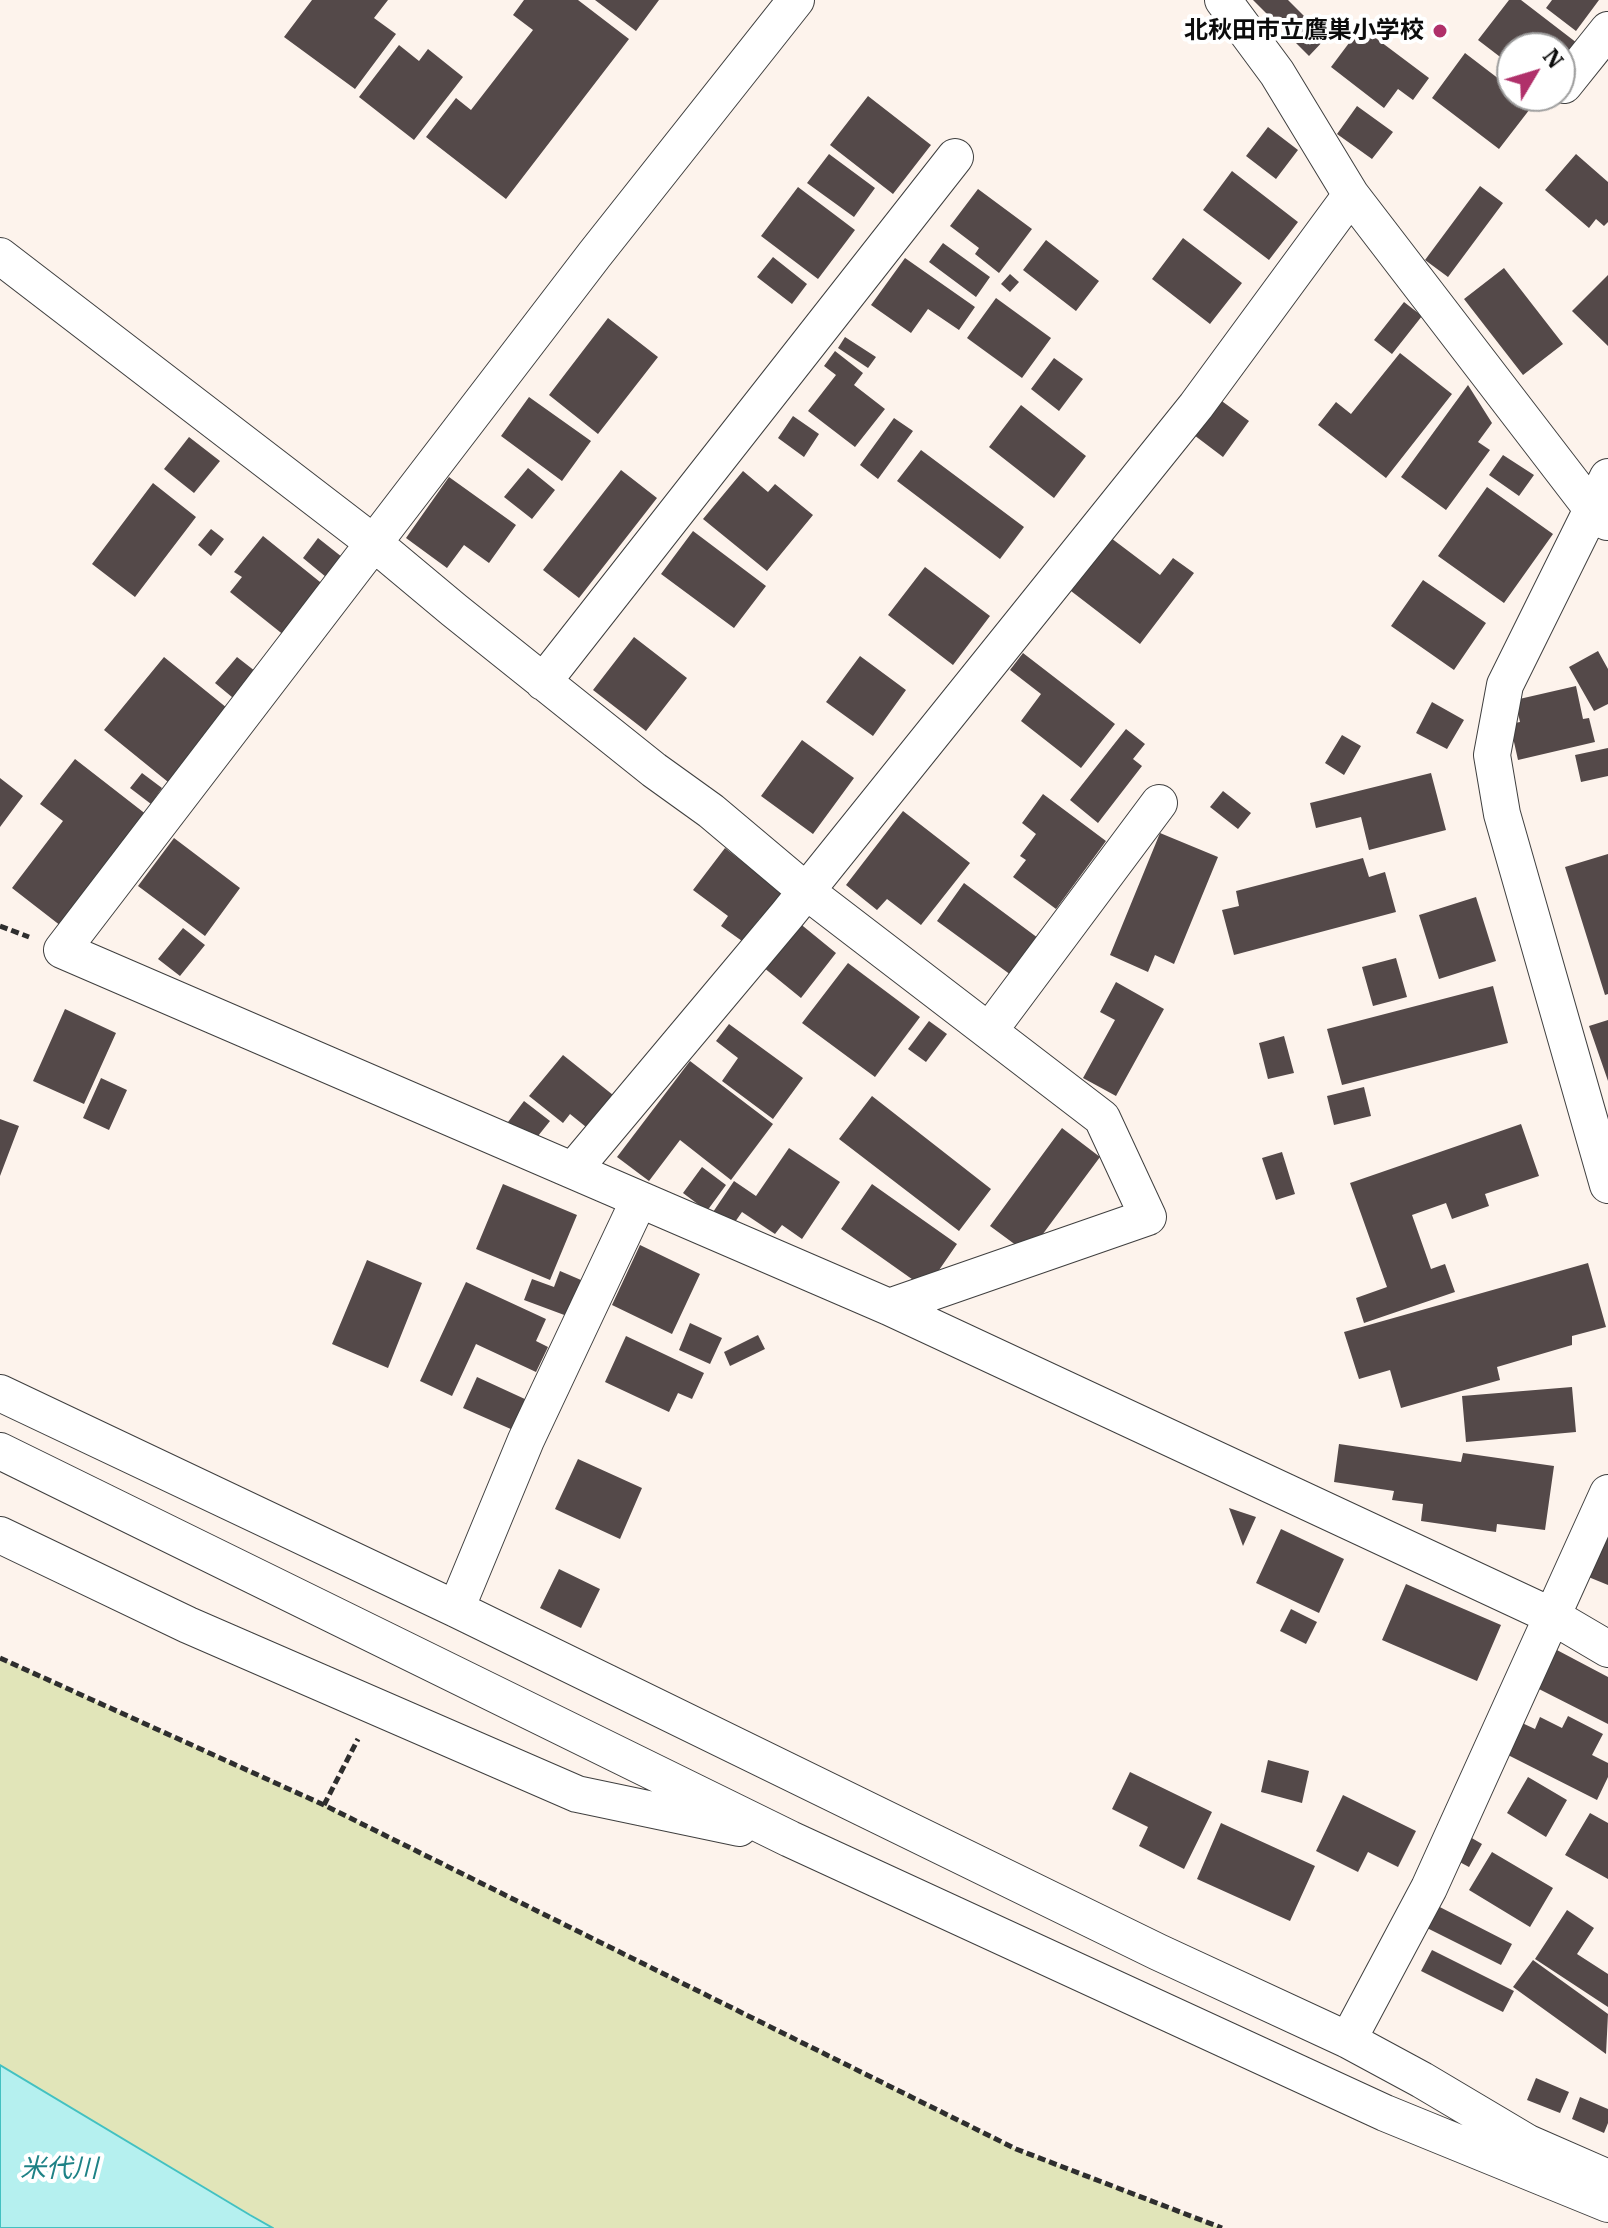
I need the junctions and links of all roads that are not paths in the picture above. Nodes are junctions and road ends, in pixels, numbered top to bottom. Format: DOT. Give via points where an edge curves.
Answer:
graph roads {
  1 [pos="796,0"];
  2 [pos="1223,0"];
  3 [pos="1608,30"];
  4 [pos="1576,70"];
  5 [pos="955,157"];
  6 [pos="1351,195"];
  7 [pos="0,256"];
  8 [pos="1608,477"];
  9 [pos="1600,516"];
  10 [pos="375,544"];
  11 [pos="543,682"];
  12 [pos="1159,803"];
  13 [pos="806,891"];
  14 [pos="989,1031"];
  15 [pos="574,1169"];
  16 [pos="1608,1185"];
  17 [pos="639,1200"];
  18 [pos="889,1307"];
  19 [pos="0,1393"];
  20 [pos="0,1451"];
  21 [pos="1608,1493"];
  22 [pos="0,1535"];
  23 [pos="456,1609"];
  24 [pos="1552,1616"];
  25 [pos="1608,1649"];
  26 [pos="790,1839"];
  27 [pos="1348,2040"];
  28 [pos="1608,2178"];
  29 [pos="1608,2204"];
  1 -- 10 [label="street"];
  2 -- 6 [label="street" via="1277,73"];
  3 -- 4 [label="street"];
  5 -- 11 [label="street"];
  6 -- 9 [label="street"];
  6 -- 13 [label="street" via="1196,406"];
  7 -- 10 [label="street"];
  8 -- 9 [label="street"];
  9 -- 16 [label="street" via="1538,613 1505,685 1492,755 1502,814"];
  10 -- 11 [label="street"];
  10 -- 15 [label="street" via="62,950"];
  11 -- 13 [label="street"];
  12 -- 14 [label="street"];
  13 -- 14 [label="street"];
  13 -- 15 [label="street"];
  14 -- 18 [label="street" via="1102,1118 1148,1217"];
  15 -- 17 [label="street"];
  17 -- 18 [label="street"];
  17 -- 23 [label="street" via="526,1440"];
  18 -- 24 [label="street"];
  19 -- 23 [label="street"];
  20 -- 26 [label="street"];
  21 -- 24 [label="street"];
  22 -- 26 [label="street" via="188,1625 577,1794"];
  23 -- 27 [label="street"];
  24 -- 25 [label="street"];
  24 -- 27 [label="street" via="1429,1888"];
  26 -- 29 [label="street" via="1385,2113"];
  27 -- 28 [label="street" via="1528,2143"];
}
